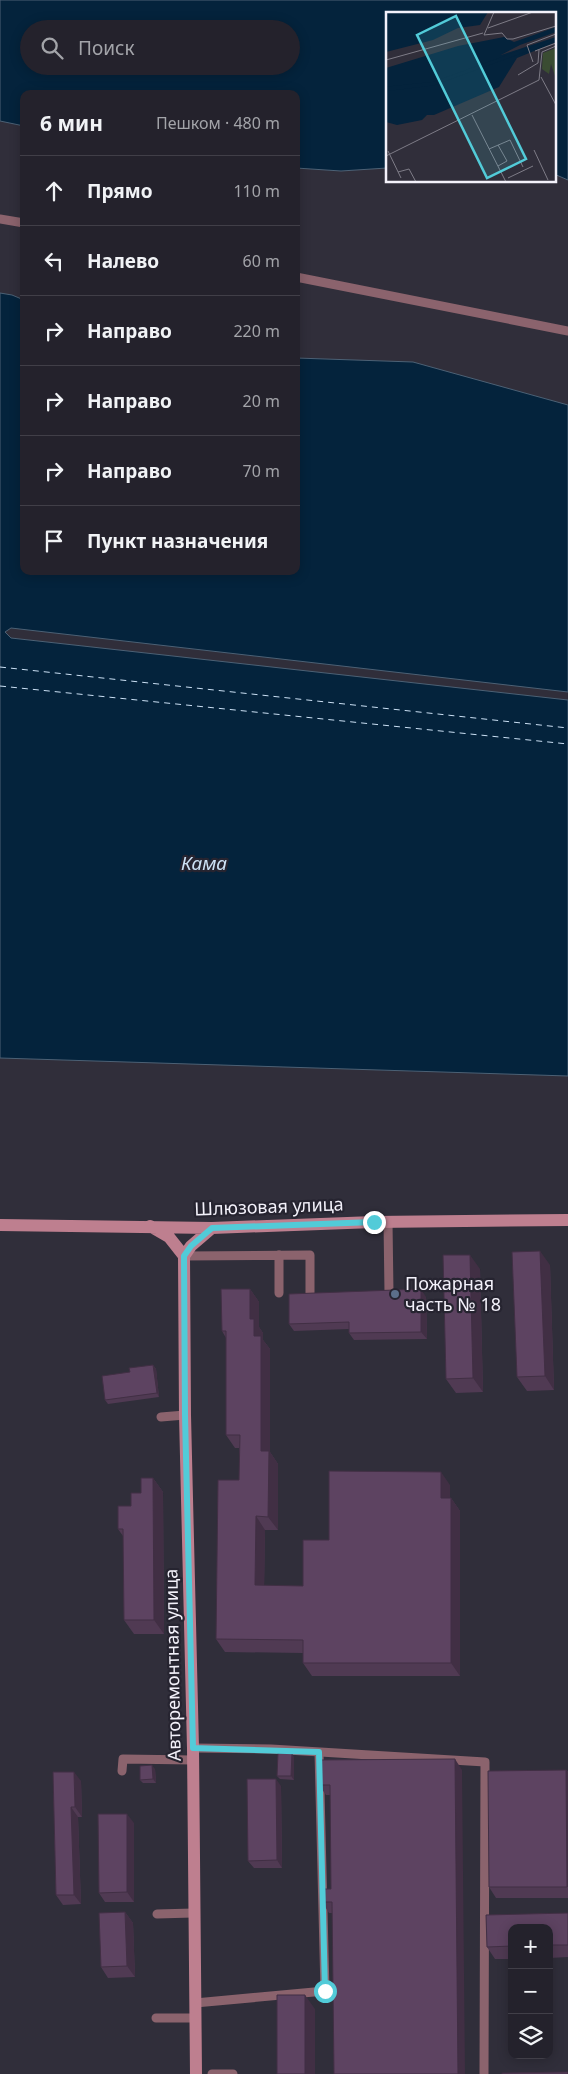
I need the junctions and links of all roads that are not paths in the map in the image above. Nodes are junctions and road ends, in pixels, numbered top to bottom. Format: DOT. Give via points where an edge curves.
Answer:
graph roads {
  1 [pos="0,219"];
  2 [pos="20,222"];
  3 [pos="300,278"];
  4 [pos="568,331"];
  5 [pos="568,1220"];
  6 [pos="388,1222"];
  7 [pos="0,1225"];
  8 [pos="150,1226"];
  9 [pos="212,1228"];
  10 [pos="184,1256"];
  11 [pos="278,1256"];
  12 [pos="389,1292"];
  13 [pos="310,1293"];
  14 [pos="279,1294"];
  15 [pos="185,1415"];
  16 [pos="161,1417"];
  17 [pos="319,1752"];
  18 [pos="193,1754"];
  19 [pos="122,1772"];
  20 [pos="193,1913"];
  21 [pos="157,1914"];
  22 [pos="195,2003"];
  23 [pos="156,2018"];
  24 [pos="195,2018"];
  25 [pos="196,2074"];
  26 [pos="212,2074"];
  27 [pos="233,2074"];
  28 [pos="484,2074"];
  1 -- 2 [label="lane"];
  3 -- 4 [label="lane"];
  5 -- 6 [label="street, Шлюзовая улица"];
  6 -- 9 [label="street, Шлюзовая улица"];
  6 -- 12 [label="lane"];
  7 -- 8 [label="street, Шлюзовая улица"];
  8 -- 9 [label="street, Шлюзовая улица"];
  8 -- 10 [label="street" via="170,1237"];
  9 -- 10 [label="street"];
  10 -- 11 [label="lane"];
  10 -- 15 [label="street, Авторемонтная улица"];
  11 -- 13 [label="lane" via="310,1255"];
  11 -- 14 [label="lane"];
  15 -- 16 [label="lane"];
  15 -- 18 [label="street, Авторемонтная улица"];
  17 -- 18 [label="lane"];
  17 -- 22 [label="lane" via="325,1991"];
  17 -- 28 [label="lane" via="484,1762"];
  18 -- 19 [label="lane" via="123,1759"];
  18 -- 20 [label="street, Авторемонтная улица"];
  20 -- 21 [label="lane"];
  20 -- 22 [label="street, Авторемонтная улица"];
  22 -- 24 [label="street, Авторемонтная улица"];
  23 -- 24 [label="lane"];
  24 -- 25 [label="street, Авторемонтная улица"];
  26 -- 27 [label="lane"];
}
